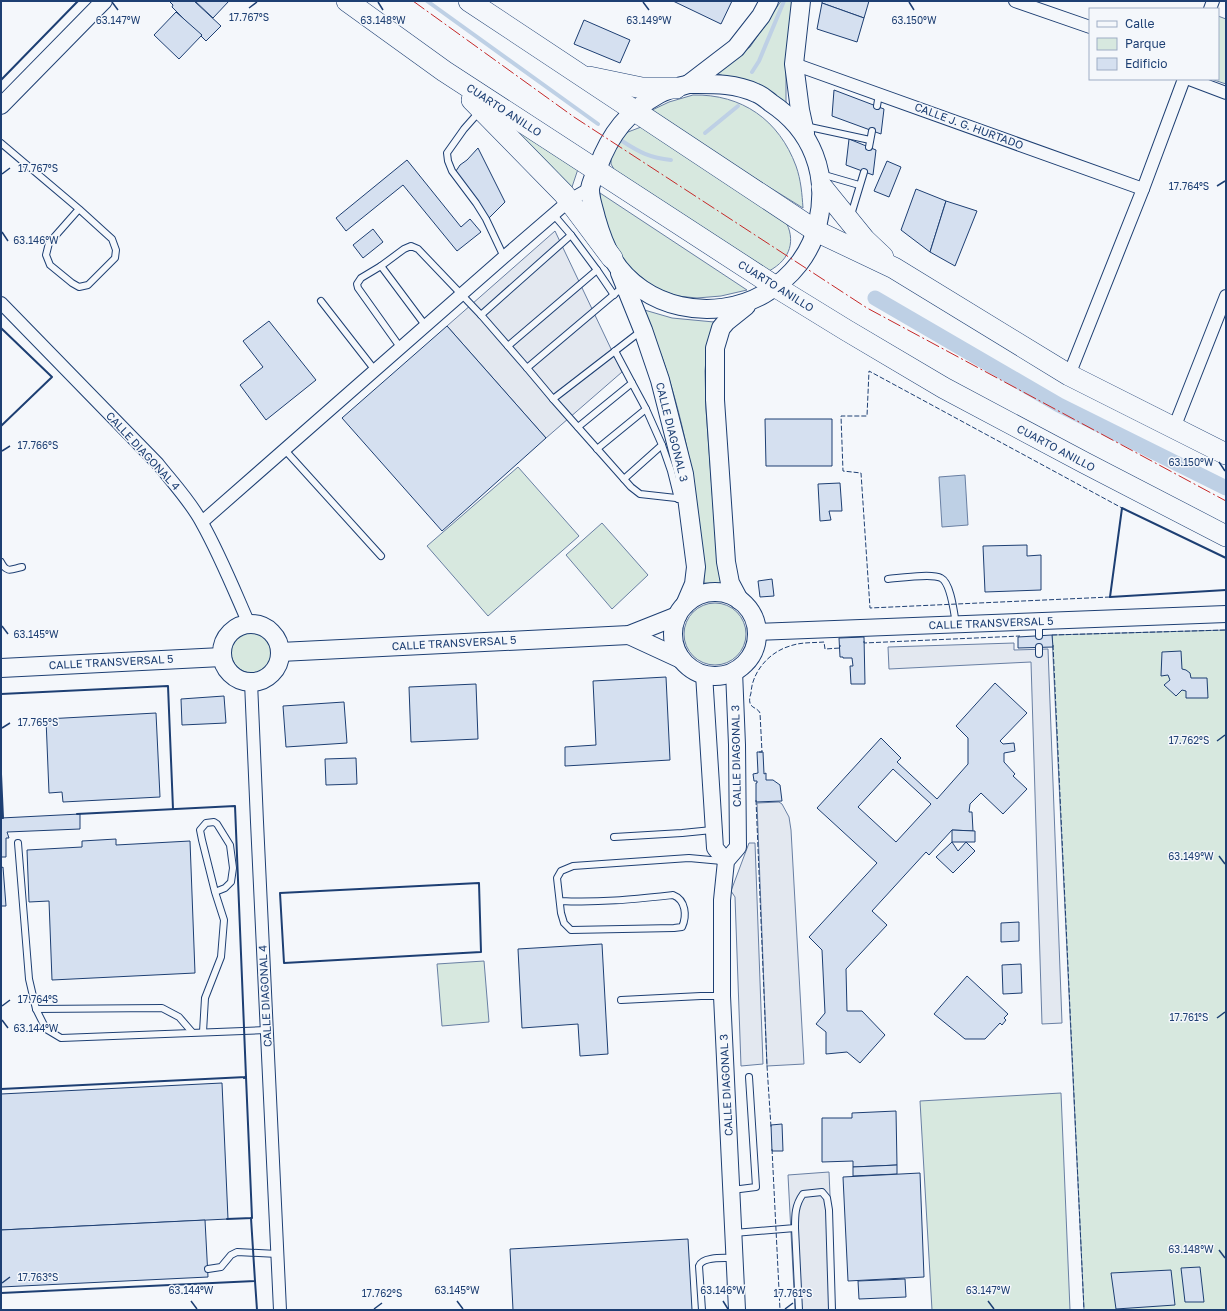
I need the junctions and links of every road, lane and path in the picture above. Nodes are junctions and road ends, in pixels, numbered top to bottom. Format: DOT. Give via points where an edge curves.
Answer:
graph roads {
  1 [pos="104,1"];
  2 [pos="347,1"];
  3 [pos="769,1"];
  4 [pos="801,1"];
  5 [pos="1015,1"];
  6 [pos="476,3"];
  7 [pos="1089,27"];
  8 [pos="794,64"];
  9 [pos="579,75"];
  10 [pos="1184,80"];
  11 [pos="1192,80"];
  12 [pos="683,86"];
  13 [pos="1226,93"];
  14 [pos="485,105"];
  15 [pos="1,106"];
  16 [pos="633,111"];
  17 [pos="872,131"];
  18 [pos="805,132"];
  19 [pos="1,143"];
  20 [pos="864,172"];
  21 [pos="593,180"];
  22 [pos="820,180"];
  23 [pos="860,185"];
  24 [pos="1143,189"];
  25 [pos="570,200"];
  26 [pos="78,209"];
  27 [pos="553,214"];
  28 [pos="849,220"];
  29 [pos="816,231"];
  30 [pos="571,235"];
  31 [pos="504,257"];
  32 [pos="609,264"];
  33 [pos="381,266"];
  34 [pos="894,268"];
  35 [pos="776,287"];
  36 [pos="620,290"];
  37 [pos="460,294"];
  38 [pos="1226,296"];
  39 [pos="321,301"];
  40 [pos="752,301"];
  41 [pos="1,303"];
  42 [pos="481,315"];
  43 [pos="1221,324"];
  44 [pos="425,325"];
  45 [pos="643,330"];
  46 [pos="508,346"];
  47 [pos="400,347"];
  48 [pos="615,351"];
  49 [pos="527,368"];
  50 [pos="374,369"];
  51 [pos="1069,374"];
  52 [pos="632,383"];
  53 [pos="553,399"];
  54 [pos="646,409"];
  55 [pos="578,427"];
  56 [pos="1174,428"];
  57 [pos="662,445"];
  58 [pos="284,449"];
  59 [pos="597,449"];
  60 [pos="1226,454"];
  61 [pos="624,479"];
  62 [pos="683,499"];
  63 [pos="202,522"];
  64 [pos="1226,536"];
  65 [pos="380,556"];
  66 [pos="1,562"];
  67 [pos="22,567"];
  68 [pos="888,579"];
  69 [pos="739,600"];
  70 [pos="681,611"];
  71 [pos="1226,614"];
  72 [pos="249,624"];
  73 [pos="956,624"];
  74 [pos="756,632"];
  75 [pos="629,635"];
  76 [pos="280,652"];
  77 [pos="222,657"];
  78 [pos="681,659"];
  79 [pos="1,668"];
  80 [pos="734,671"];
  81 [pos="704,674"];
  82 [pos="251,682"];
  83 [pos="737,793"];
  84 [pos="712,794"];
  85 [pos="714,830"];
  86 [pos="614,837"];
  87 [pos="18,843"];
  88 [pos="726,861"];
  89 [pos="215,892"];
  90 [pos="561,901"];
  91 [pos="722,996"];
  92 [pos="621,1000"];
  93 [pos="36,1009"];
  94 [pos="266,1030"];
  95 [pos="192,1032"];
  96 [pos="203,1032"];
  97 [pos="750,1077"];
  98 [pos="731,1190"];
  99 [pos="795,1228"];
  100 [pos="734,1233"];
  101 [pos="277,1254"];
  102 [pos="735,1258"];
  103 [pos="208,1269"];
  104 [pos="280,1310"];
  105 [pos="702,1310"];
  106 [pos="737,1310"];
  107 [pos="799,1310"];
  108 [pos="832,1310"];
  1 -- 15 [label="street"];
  2 -- 14 [label="highway" via="444,71"];
  3 -- 12 [label="main road" via="761,16 736,48"];
  4 -- 8 [label="main road"];
  5 -- 7 [label="street"];
  6 -- 9 [label="highway"];
  8 -- 18 [label="main road"];
  8 -- 24 [label="street, CALLE J. G. HURTADO" via="878,100"];
  9 -- 12 [label="highway" via="642,88"];
  9 -- 16 [label="highway"];
  10 -- 24 [label="street"];
  11 -- 13 [label="street"];
  12 -- 16 [label="main road" via="660,94"];
  12 -- 18 [label="main road" via="724,84 757,93 785,113"];
  14 -- 21 [label="highway, CUARTO ANILLO"];
  14 -- 25 [label="highway"];
  14 -- 31 [label="lane" via="448,153 448,161 452,171 486,219"];
  16 -- 21 [label="main road" via="617,128 605,148"];
  16 -- 29 [label="highway"];
  17 -- 18 [label="lane" via="869,144"];
  18 -- 22 [label="main road" via="817,162"];
  19 -- 26 [label="lane"];
  20 -- 23 [label="lane"];
  21 -- 25 [label="street"];
  21 -- 32 [label="main road" via="602,238"];
  21 -- 35 [label="highway, CUARTO ANILLO"];
  22 -- 23 [label="lane"];
  22 -- 28 [label="highway"];
  22 -- 29 [label="main road" via="821,209"];
  23 -- 28 [label="lane"];
  24 -- 51 [label="street"];
  25 -- 27 [label="street"];
  25 -- 32 [label="highway"];
  26 -- 26 [label="lane" via="112,239 116,250 115,258 88,285 79,287 50,265 46,255 49,243"];
  27 -- 30 [label="lane"];
  27 -- 31 [label="street"];
  28 -- 34 [label="highway" via="865,240"];
  29 -- 34 [label="highway"];
  29 -- 35 [label="main road" via="798,265"];
  30 -- 32 [label="lane"];
  30 -- 42 [label="lane"];
  31 -- 37 [label="street"];
  32 -- 36 [label="main road, CALLE DIAGONAL 3"];
  32 -- 40 [label="main road" via="639,287 674,305 713,310"];
  32 -- 46 [label="lane"];
  33 -- 37 [label="lane" via="404,249 411,246 418,248"];
  33 -- 44 [label="lane"];
  33 -- 47 [label="lane" via="357,284"];
  34 -- 51 [label="highway"];
  35 -- 40 [label="main road"];
  35 -- 64 [label="highway, CUARTO ANILLO" via="944,388"];
  36 -- 45 [label="main road, CALLE DIAGONAL 3"];
  36 -- 49 [label="lane"];
  37 -- 42 [label="lane"];
  37 -- 44 [label="street"];
  38 -- 43 [label="street"];
  39 -- 50 [label="lane"];
  40 -- 69 [label="main road" via="726,322 715,348 715,400 726,562 730,583"];
  41 -- 63 [label="street, CALLE DIAGONAL 4" via="158,464"];
  42 -- 46 [label="lane"];
  43 -- 56 [label="street"];
  44 -- 47 [label="street"];
  45 -- 48 [label="lane"];
  45 -- 62 [label="main road, CALLE DIAGONAL 3" via="660,380 684,474"];
  46 -- 49 [label="lane"];
  47 -- 50 [label="street"];
  48 -- 52 [label="lane"];
  48 -- 53 [label="lane"];
  49 -- 53 [label="lane"];
  50 -- 58 [label="street"];
  51 -- 56 [label="highway"];
  52 -- 54 [label="lane"];
  52 -- 55 [label="lane"];
  53 -- 55 [label="lane"];
  54 -- 57 [label="lane"];
  54 -- 59 [label="lane"];
  55 -- 59 [label="lane"];
  56 -- 60 [label="highway"];
  57 -- 61 [label="lane"];
  57 -- 62 [label="lane"];
  58 -- 63 [label="street"];
  58 -- 65 [label="lane"];
  59 -- 61 [label="lane"];
  61 -- 62 [label="lane" via="640,494"];
  62 -- 70 [label="main road, CALLE DIAGONAL 3" via="696,567 694,584"];
  63 -- 72 [label="street, CALLE DIAGONAL 4"];
  66 -- 67 [label="lane" via="9,570"];
  68 -- 73 [label="lane" via="930,575 941,578 948,585"];
  69 -- 70 [label="main road" via="726,594 711,592 697,596"];
  69 -- 74 [label="main road" via="749,611"];
  70 -- 75 [label="main road, CALLE TRANSVERSAL 5"];
  70 -- 78 [label="main road" via="674,624 673,639"];
  71 -- 73 [label="street, CALLE TRANSVERSAL 5" via="1039,628"];
  72 -- 76 [label="main road" via="267,628 274,635"];
  72 -- 77 [label="main road" via="240,626 225,638"];
  73 -- 74 [label="street, CALLE TRANSVERSAL 5"];
  74 -- 80 [label="main road" via="751,654"];
  75 -- 76 [label="main road, CALLE TRANSVERSAL 5"];
  75 -- 78 [label="main road, CALLE TRANSVERSAL 5"];
  76 -- 82 [label="main road" via="275,669 268,676"];
  77 -- 79 [label="main road, CALLE TRANSVERSAL 5"];
  77 -- 82 [label="main road" via="224,665 232,675"];
  78 -- 81 [label="main road" via="691,669"];
  80 -- 81 [label="main road" via="719,675"];
  80 -- 83 [label="street, CALLE DIAGONAL 3"];
  81 -- 84 [label="street"];
  82 -- 94 [label="street, CALLE DIAGONAL 4"];
  83 -- 84 [label="street"];
  83 -- 88 [label="street, CALLE DIAGONAL 3" via="738,847"];
  84 -- 85 [label="street"];
  85 -- 86 [label="lane"];
  85 -- 88 [label="street" via="715,848"];
  87 -- 93 [label="lane" via="29,979"];
  88 -- 90 [label="lane" via="689,858 573,866 561,871 557,878"];
  88 -- 91 [label="street, CALLE DIAGONAL 3" via="722,900"];
  89 -- 89 [label="lane" via="200,830 210,822 217,824 230,845 233,868 231,882"];
  89 -- 96 [label="lane" via="224,920 221,957 205,998"];
  90 -- 90 [label="lane" via="564,923 571,930 674,928 682,927 685,920 683,904 679,898 673,896 620,901"];
  91 -- 92 [label="lane"];
  91 -- 98 [label="street, CALLE DIAGONAL 3"];
  93 -- 95 [label="lane" via="162,1008 179,1017"];
  93 -- 95 [label="lane" via="46,1029 61,1038"];
  94 -- 96 [label="lane"];
  94 -- 101 [label="street, CALLE DIAGONAL 4"];
  95 -- 96 [label="lane"];
  97 -- 98 [label="lane" via="756,1187"];
  98 -- 100 [label="street, CALLE DIAGONAL 3"];
  99 -- 100 [label="lane"];
  99 -- 107 [label="lane"];
  99 -- 108 [label="lane" via="798,1201 803,1194 822,1192 828,1198"];
  100 -- 102 [label="street, CALLE DIAGONAL 3"];
  101 -- 103 [label="lane" via="237,1252 220,1267"];
  101 -- 104 [label="street, CALLE DIAGONAL 4"];
  102 -- 105 [label="lane" via="716,1258 700,1262"];
  102 -- 106 [label="street, CALLE DIAGONAL 3"];
}
